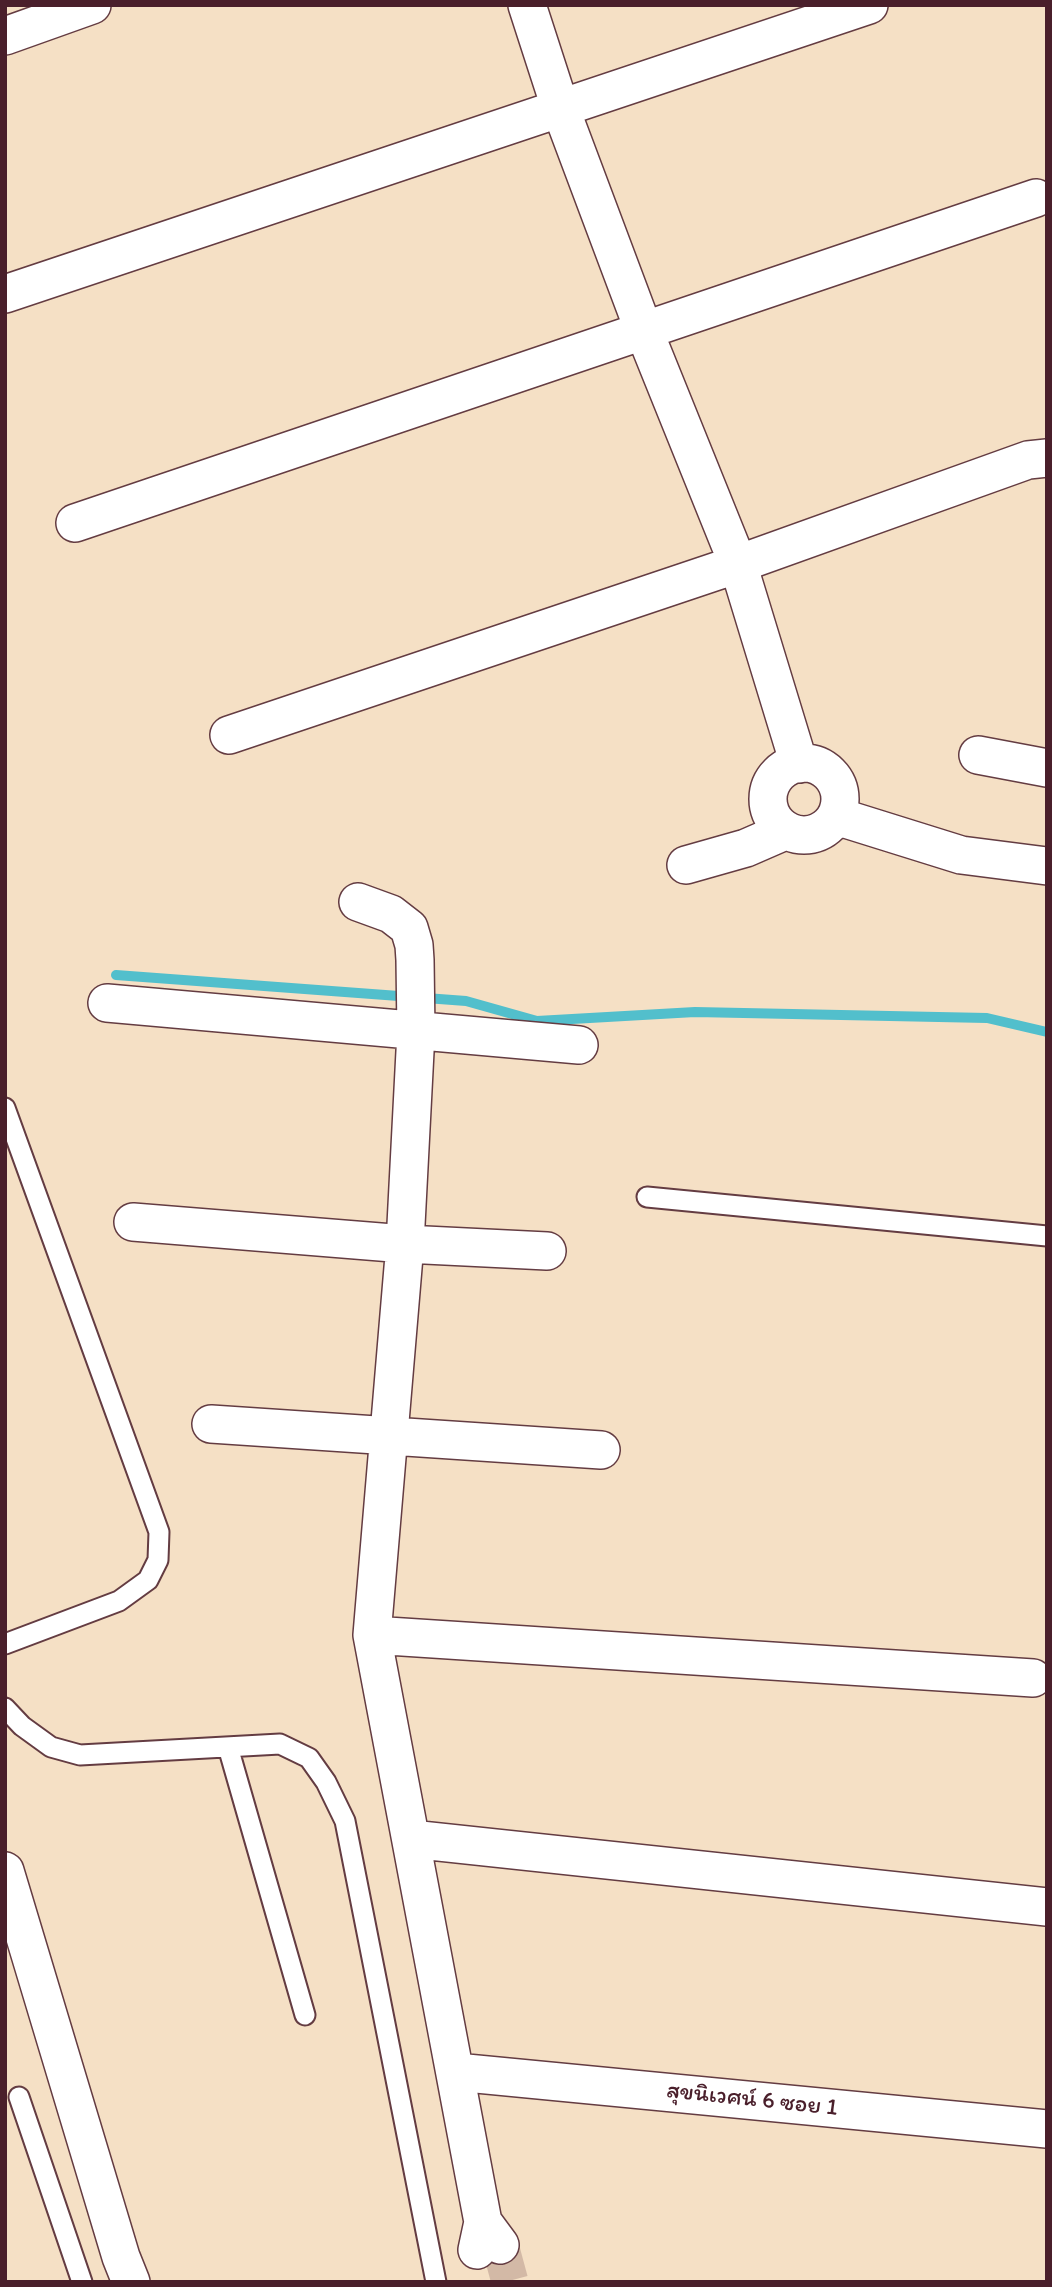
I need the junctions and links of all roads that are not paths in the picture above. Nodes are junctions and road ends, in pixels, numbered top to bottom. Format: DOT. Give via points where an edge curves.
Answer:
graph roads {
  1 [pos="92,5"];
  2 [pos="527,5"];
  3 [pos="869,5"];
  4 [pos="5,36"];
  5 [pos="560,107"];
  6 [pos="1036,198"];
  7 [pos="5,294"];
  8 [pos="644,331"];
  9 [pos="1047,458"];
  10 [pos="75,523"];
  11 [pos="738,564"];
  12 [pos="229,735"];
  13 [pos="978,755"];
  14 [pos="799,764"];
  15 [pos="1047,768"];
  16 [pos="836,816"];
  17 [pos="785,831"];
  18 [pos="686,865"];
  19 [pos="1047,866"];
  20 [pos="358,902"];
  21 [pos="107,1003"];
  22 [pos="416,1016"];
  23 [pos="579,1045"];
  24 [pos="5,1108"];
  25 [pos="647,1197"];
  26 [pos="134,1222"];
  27 [pos="1047,1236"];
  28 [pos="405,1244"];
  29 [pos="547,1251"];
  30 [pos="211,1424"];
  31 [pos="389,1436"];
  32 [pos="601,1450"];
  33 [pos="372,1635"];
  34 [pos="5,1644"];
  35 [pos="1033,1678"];
  36 [pos="5,1708"];
  37 [pos="228,1747"];
  38 [pos="411,1839"];
  39 [pos="5,1871"];
  40 [pos="1047,1907"];
  41 [pos="305,2015"];
  42 [pos="456,2072"];
  43 [pos="19,2097"];
  44 [pos="1047,2129"];
  45 [pos="487,2239"];
  46 [pos="82,2282"];
  47 [pos="131,2282"];
  48 [pos="436,2282"];
  1 -- 4 [label="street"];
  2 -- 5 [label="street"];
  3 -- 5 [label="street"];
  5 -- 7 [label="street"];
  5 -- 8 [label="street"];
  6 -- 8 [label="street"];
  8 -- 10 [label="street"];
  8 -- 11 [label="street"];
  9 -- 11 [label="street" via="1028,460"];
  11 -- 12 [label="street"];
  11 -- 14 [label="street"];
  13 -- 15 [label="street"];
  14 -- 16 [label="street" via="812,764 833,778 840,803"];
  14 -- 17 [label="street" via="777,775 767,799 775,822"];
  16 -- 17 [label="street" via="819,832"];
  16 -- 19 [label="street" via="961,855"];
  17 -- 18 [label="street"];
  20 -- 22 [label="street" via="391,914 408,928 414,945"];
  21 -- 22 [label="street"];
  22 -- 23 [label="street"];
  22 -- 28 [label="street"];
  24 -- 34 [label="lane" via="159,1532 158,1560 148,1580 119,1601"];
  25 -- 27 [label="lane"];
  26 -- 28 [label="street"];
  28 -- 29 [label="street"];
  28 -- 31 [label="street"];
  30 -- 31 [label="street"];
  31 -- 32 [label="street"];
  31 -- 33 [label="street"];
  33 -- 35 [label="street"];
  33 -- 38 [label="street"];
  36 -- 37 [label="lane" via="51,1748 80,1755"];
  37 -- 41 [label="lane"];
  37 -- 48 [label="lane" via="280,1744 309,1758 345,1821"];
  38 -- 40 [label="street"];
  38 -- 42 [label="street"];
  39 -- 47 [label="street"];
  42 -- 44 [label="street, สุขนิเวศน์ 6 ซอย 1"];
  42 -- 45 [label="street"];
  43 -- 46 [label="lane"];
}
